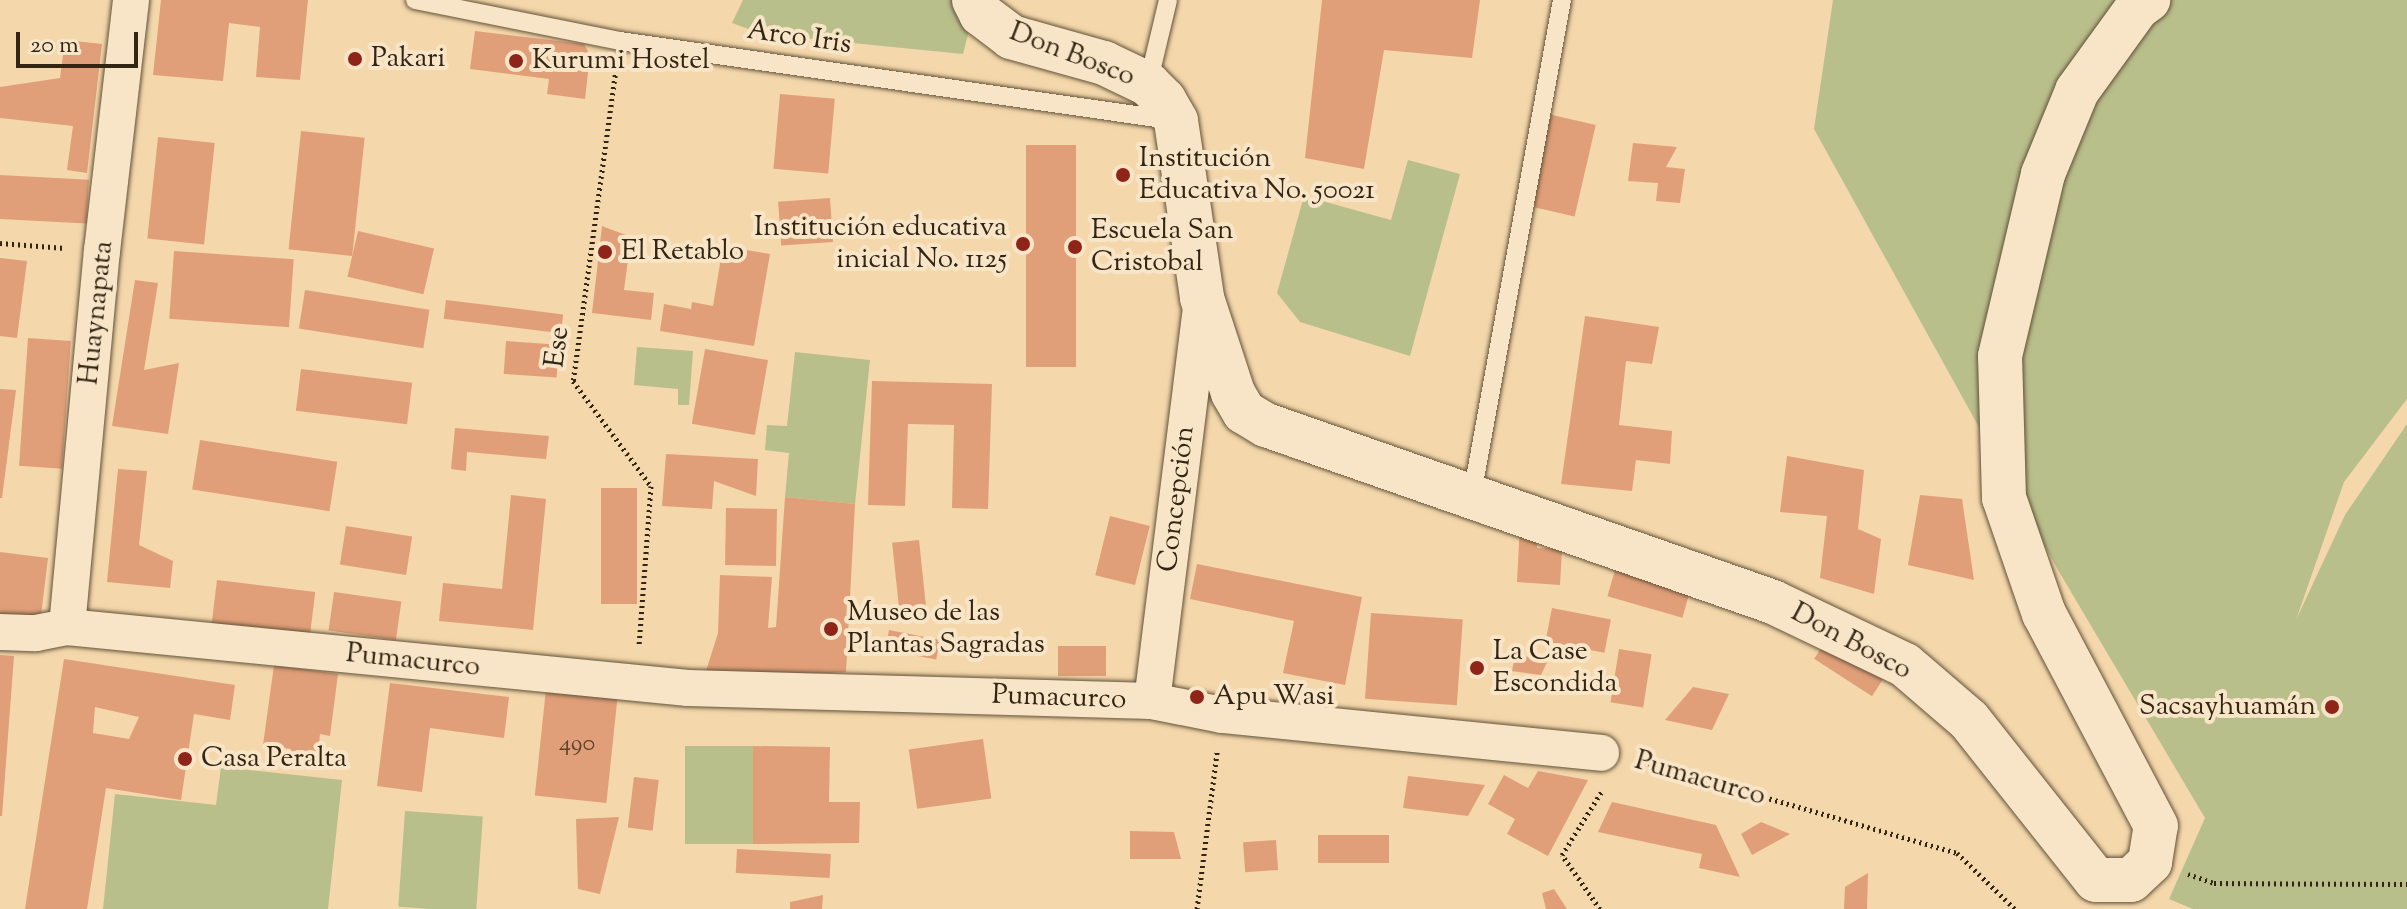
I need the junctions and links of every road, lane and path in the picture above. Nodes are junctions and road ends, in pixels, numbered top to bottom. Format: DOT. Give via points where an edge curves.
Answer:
graph roads {
  1 [pos="131,0"];
  2 [pos="415,0"];
  3 [pos="974,0"];
  4 [pos="1168,0"];
  5 [pos="1562,0"];
  6 [pos="2148,0"];
  7 [pos="620,41"];
  8 [pos="1148,84"];
  9 [pos="1176,121"];
  10 [pos="0,243"];
  11 [pos="102,251"];
  12 [pos="1202,298"];
  13 [pos="1472,495"];
  14 [pos="67,627"];
  15 [pos="0,632"];
  16 [pos="636,682"];
  17 [pos="1152,701"];
  18 [pos="1222,715"];
  19 [pos="1612,755"];
  20 [pos="2150,862"];
  21 [pos="2407,884"];
  22 [pos="1197,909"];
  23 [pos="1600,909"];
  24 [pos="2015,909"];
  1 -- 11 [label="street, Huaynapata"];
  2 -- 7 [label="lane, Arco Iris"];
  3 -- 8 [label="street, Don Bosco" via="981,14 1011,37 1104,63"];
  4 -- 8 [label="lane"];
  5 -- 13 [label="lane"];
  6 -- 20 [label="street" via="2077,91 2043,174 2000,356 2004,498 2044,614 2156,826"];
  7 -- 9 [label="lane, Arco Iris"];
  7 -- 16 [label="path, Ese" via="573,381 651,486"];
  8 -- 9 [label="street, Don Bosco"];
  9 -- 12 [label="street, Don Bosco"];
  10 -- 11 [label="path"];
  11 -- 14 [label="street, Huaynapata"];
  12 -- 13 [label="street, Don Bosco" via="1244,412 1266,425"];
  12 -- 17 [label="street, Concepción"];
  13 -- 20 [label="street, Don Bosco" via="1773,602 1905,665 1969,720 2096,880 2131,880"];
  14 -- 15 [label="street, Pumacurco"];
  14 -- 16 [label="street, Pumacurco"];
  16 -- 17 [label="street, Pumacurco"];
  17 -- 18 [label="street, Pumacurco"];
  18 -- 19 [label="street, Pumacurco"];
  18 -- 22 [label="path"];
  19 -- 23 [label="path" via="1562,855"];
  19 -- 24 [label="path, Pumacurco" via="1957,853"];
  20 -- 21 [label="path" via="2214,883"];
}
